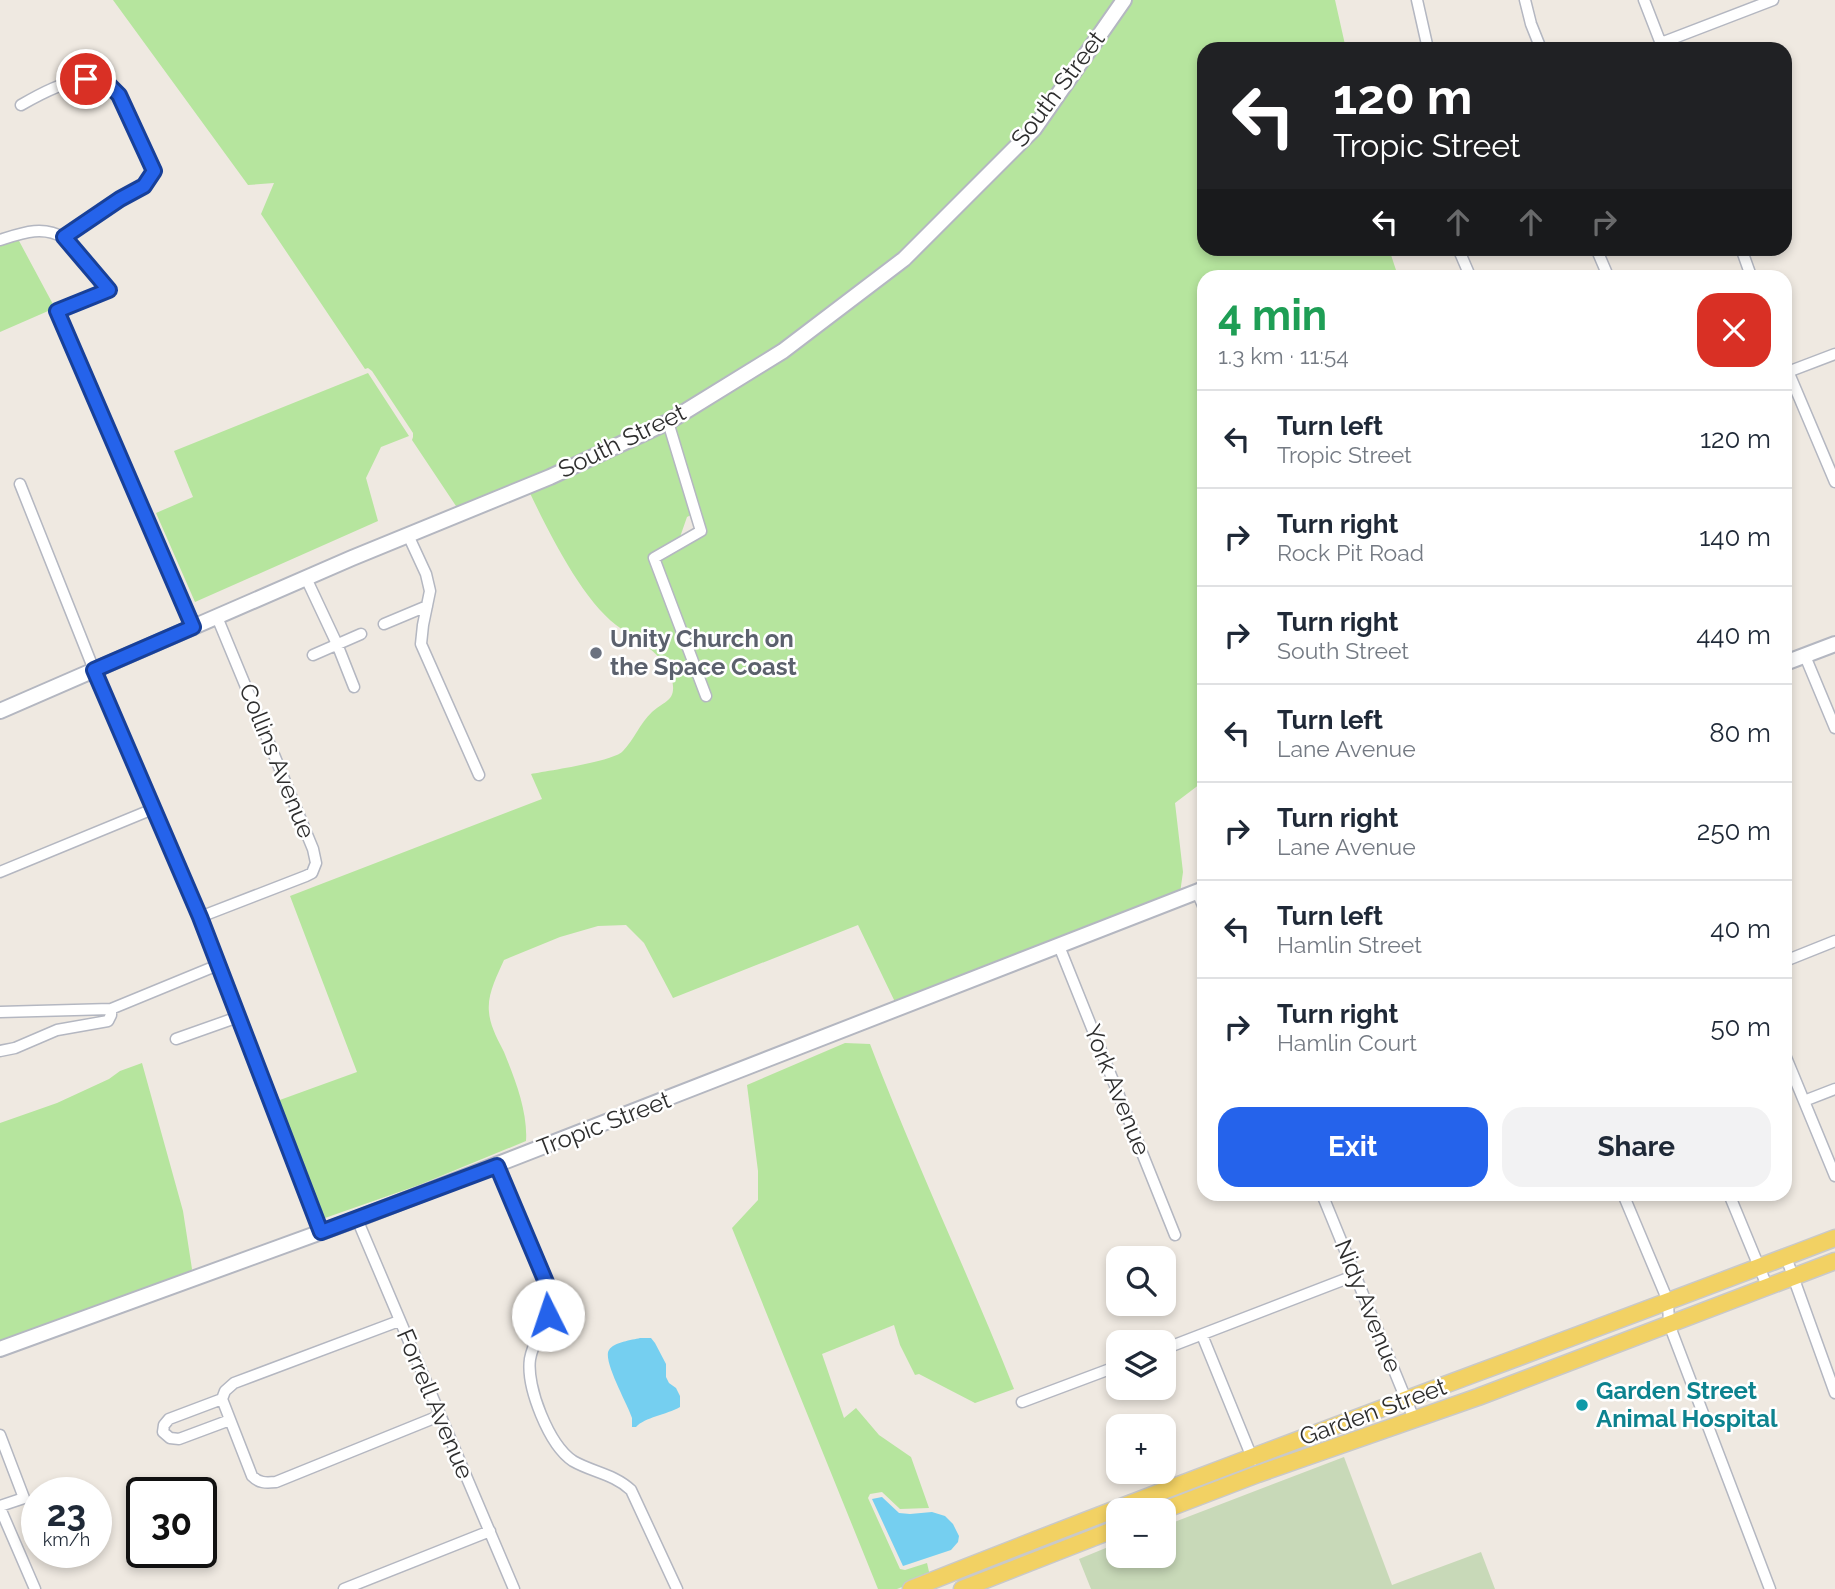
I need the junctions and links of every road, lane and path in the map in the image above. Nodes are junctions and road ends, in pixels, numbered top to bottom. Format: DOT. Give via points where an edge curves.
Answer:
graph roads {
  1 [pos="1125,0"];
  2 [pos="1417,0"];
  3 [pos="1525,0"];
  4 [pos="1644,0"];
  5 [pos="1773,0"];
  6 [pos="1426,42"];
  7 [pos="1538,42"];
  8 [pos="1660,42"];
  9 [pos="1672,42"];
  10 [pos="21,105"];
  11 [pos="64,237"];
  12 [pos="0,240"];
  13 [pos="1835,354"];
  14 [pos="1792,368"];
  15 [pos="1792,384"];
  16 [pos="667,422"];
  17 [pos="1835,482"];
  18 [pos="20,484"];
  19 [pos="408,536"];
  20 [pos="306,578"];
  21 [pos="427,606"];
  22 [pos="217,617"];
  23 [pos="384,624"];
  24 [pos="193,627"];
  25 [pos="361,634"];
  26 [pos="1835,644"];
  27 [pos="337,645"];
  28 [pos="313,655"];
  29 [pos="1805,656"];
  30 [pos="1792,661"];
  31 [pos="94,670"];
  32 [pos="354,687"];
  33 [pos="706,696"];
  34 [pos="0,710"];
  35 [pos="1835,728"];
  36 [pos="479,775"];
  37 [pos="153,809"];
  38 [pos="0,872"];
  39 [pos="1197,893"];
  40 [pos="200,917"];
  41 [pos="1835,941"];
  42 [pos="1059,946"];
  43 [pos="1792,958"];
  44 [pos="218,965"];
  45 [pos="111,1009"];
  46 [pos="0,1012"];
  47 [pos="238,1017"];
  48 [pos="176,1040"];
  49 [pos="0,1051"];
  50 [pos="1792,1072"];
  51 [pos="1835,1089"];
  52 [pos="1804,1101"];
  53 [pos="497,1166"];
  54 [pos="1835,1176"];
  55 [pos="1325,1201"];
  56 [pos="1625,1201"];
  57 [pos="1732,1201"];
  58 [pos="356,1219"];
  59 [pos="321,1232"];
  60 [pos="1175,1235"];
  61 [pos="1835,1238"];
  62 [pos="1786,1257"];
  63 [pos="1835,1261"];
  64 [pos="1760,1267"];
  65 [pos="1356,1275"];
  66 [pos="1793,1276"];
  67 [pos="1767,1286"];
  68 [pos="1668,1303"];
  69 [pos="399,1321"];
  70 [pos="1669,1324"];
  71 [pos="1202,1335"];
  72 [pos="1574,1337"];
  73 [pos="1176,1345"];
  74 [pos="0,1349"];
  75 [pos="1590,1355"];
  76 [pos="1106,1370"];
  77 [pos="1835,1393"];
  78 [pos="222,1399"];
  79 [pos="1406,1401"];
  80 [pos="1021,1402"];
  81 [pos="439,1416"];
  82 [pos="1414,1419"];
  83 [pos="230,1420"];
  84 [pos="1326,1430"];
  85 [pos="0,1435"];
  86 [pos="1332,1449"];
  87 [pos="1252,1457"];
  88 [pos="1258,1474"];
  89 [pos="1161,1498"];
  90 [pos="1176,1505"];
  91 [pos="0,1507"];
  92 [pos="1106,1518"];
  93 [pos="490,1531"];
  94 [pos="1106,1533"];
  95 [pos="986,1559"];
  96 [pos="993,1577"];
  97 [pos="35,1589"];
  98 [pos="344,1589"];
  99 [pos="514,1589"];
  100 [pos="677,1589"];
  101 [pos="911,1589"];
  102 [pos="962,1589"];
  103 [pos="1770,1589"];
  1 -- 16 [label="main road, South Street" via="1034,129 904,259 783,351"];
  2 -- 6 [label="street"];
  3 -- 7 [label="street"];
  4 -- 8 [label="street"];
  5 -- 9 [label="street"];
  10 -- 11 [label="street" via="68,84 104,80 119,95 154,171 144,186"];
  11 -- 12 [label="street" via="40,230"];
  11 -- 24 [label="street" via="109,290 57,311"];
  13 -- 14 [label="street"];
  15 -- 17 [label="street"];
  16 -- 19 [label="main road, South Street"];
  16 -- 33 [label="street" via="701,531 654,558"];
  18 -- 31 [label="street"];
  19 -- 20 [label="main road, South Street"];
  19 -- 21 [label="street" via="426,575"];
  20 -- 22 [label="main road, South Street"];
  20 -- 27 [label="street"];
  21 -- 23 [label="street"];
  21 -- 36 [label="street" via="421,644"];
  22 -- 24 [label="main road, South Street"];
  22 -- 40 [label="street, Collins Avenue" via="316,863 306,876"];
  24 -- 31 [label="main road, South Street"];
  25 -- 27 [label="street"];
  26 -- 29 [label="main road"];
  27 -- 28 [label="street"];
  27 -- 32 [label="street"];
  29 -- 30 [label="main road"];
  29 -- 35 [label="street"];
  31 -- 34 [label="main road, South Street"];
  31 -- 37 [label="street"];
  37 -- 38 [label="street"];
  37 -- 40 [label="street"];
  39 -- 42 [label="main road, Tropic Street"];
  40 -- 44 [label="street"];
  41 -- 43 [label="street"];
  42 -- 53 [label="main road, Tropic Street"];
  42 -- 60 [label="street, York Avenue"];
  44 -- 45 [label="street"];
  44 -- 47 [label="street"];
  45 -- 46 [label="street"];
  45 -- 49 [label="street" via="108,1021 57,1030"];
  47 -- 48 [label="street"];
  47 -- 59 [label="street"];
  50 -- 52 [label="street"];
  51 -- 52 [label="street"];
  52 -- 54 [label="street"];
  53 -- 58 [label="main road, Tropic Street"];
  53 -- 100 [label="street" via="551,1296 530,1359 536,1403 555,1442 572,1460 622,1481 631,1490"];
  55 -- 65 [label="street, Nidy Avenue"];
  56 -- 68 [label="street"];
  57 -- 64 [label="street"];
  58 -- 59 [label="main road, Tropic Street"];
  58 -- 69 [label="street, Forrell Avenue"];
  59 -- 74 [label="main road, Tropic Street"];
  61 -- 62 [label="main road, Garden Street"];
  62 -- 64 [label="main road, Garden Street"];
  62 -- 66 [label="street"];
  63 -- 66 [label="main road, Garden Street"];
  64 -- 67 [label="street"];
  64 -- 68 [label="main road, Garden Street"];
  65 -- 71 [label="street"];
  65 -- 79 [label="street, Nidy Avenue"];
  66 -- 67 [label="main road, Garden Street"];
  66 -- 77 [label="street"];
  67 -- 70 [label="main road, Garden Street"];
  68 -- 70 [label="street"];
  68 -- 72 [label="main road, Garden Street"];
  69 -- 78 [label="street" via="234,1383"];
  69 -- 81 [label="street, Forrell Avenue"];
  70 -- 75 [label="main road, Garden Street"];
  70 -- 103 [label="street"];
  71 -- 73 [label="street"];
  71 -- 87 [label="street"];
  72 -- 75 [label="main road"];
  72 -- 79 [label="main road, Garden Street"];
  75 -- 82 [label="main road, Garden Street"];
  76 -- 80 [label="street"];
  78 -- 83 [label="street"];
  78 -- 83 [label="street" via="169,1419 163,1432 179,1439"];
  79 -- 82 [label="street, Nidy Avenue"];
  79 -- 84 [label="main road, Garden Street"];
  81 -- 83 [label="street" via="266,1483 251,1476"];
  81 -- 93 [label="street, Forrell Avenue"];
  82 -- 86 [label="main road, Garden Street"];
  84 -- 86 [label="street"];
  84 -- 87 [label="main road, Garden Street"];
  85 -- 91 [label="street" via="24,1498"];
  86 -- 88 [label="main road, Garden Street"];
  87 -- 88 [label="street"];
  87 -- 89 [label="main road, Garden Street"];
  88 -- 90 [label="main road, Garden Street"];
  91 -- 97 [label="street"];
  92 -- 95 [label="main road, Garden Street"];
  93 -- 98 [label="street"];
  93 -- 99 [label="street, Forrell Avenue"];
  94 -- 96 [label="main road"];
  95 -- 96 [label="street"];
  95 -- 101 [label="main road, Garden Street"];
  96 -- 102 [label="main road"];
}
